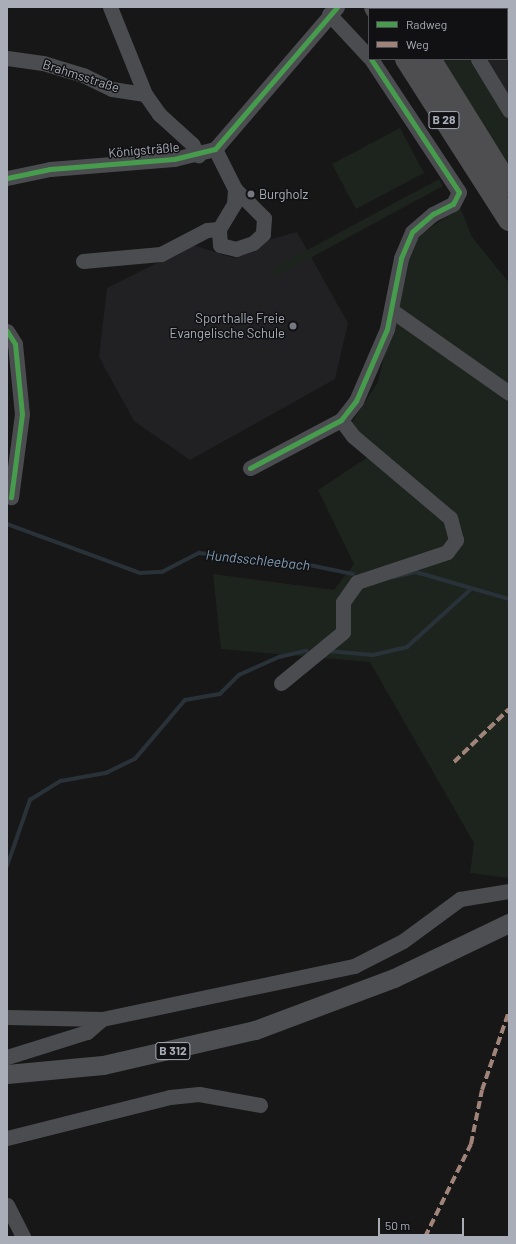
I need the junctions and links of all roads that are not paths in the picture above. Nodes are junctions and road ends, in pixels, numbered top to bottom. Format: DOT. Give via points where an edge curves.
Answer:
graph roads {
  1 [pos="110,7"];
  2 [pos="333,10"];
  3 [pos="368,55"];
  4 [pos="7,58"];
  5 [pos="371,60"];
  6 [pos="407,60"];
  7 [pos="431,60"];
  8 [pos="479,60"];
  9 [pos="145,94"];
  10 [pos="509,110"];
  11 [pos="215,149"];
  12 [pos="198,155"];
  13 [pos="7,178"];
  14 [pos="509,186"];
  15 [pos="235,189"];
  16 [pos="509,220"];
  17 [pos="219,229"];
  18 [pos="83,261"];
  19 [pos="391,310"];
  20 [pos="7,331"];
  21 [pos="509,392"];
  22 [pos="341,420"];
  23 [pos="250,468"];
  24 [pos="11,497"];
  25 [pos="281,683"];
  26 [pos="509,892"];
  27 [pos="509,922"];
  28 [pos="7,1017"];
  29 [pos="102,1019"];
  30 [pos="7,1057"];
  31 [pos="7,1074"];
  32 [pos="260,1105"];
  33 [pos="7,1138"];
  34 [pos="7,1205"];
  35 [pos="23,1237"];
  1 -- 9 [label="street"];
  2 -- 3 [label="street"];
  2 -- 11 [label="street"];
  4 -- 9 [label="street, Brahmsstraße" via="43,63 84,75 112,89"];
  5 -- 19 [label="street" via="459,192 453,204 433,214 412,232 400,258"];
  6 -- 16 [label="highway, B 28"];
  7 -- 14 [label="highway, B 28"];
  8 -- 10 [label="street"];
  9 -- 12 [label="street" via="159,114 192,144"];
  11 -- 12 [label="street, Königsträßle"];
  11 -- 15 [label="street"];
  12 -- 13 [label="street, Königsträßle" via="50,169"];
  15 -- 17 [label="street" via="234,204"];
  15 -- 17 [label="street" via="264,218 264,234 253,244 236,249 220,245"];
  17 -- 18 [label="street" via="207,230 161,254"];
  19 -- 21 [label="street"];
  19 -- 22 [label="street" via="380,348 356,401"];
  20 -- 24 [label="street" via="16,344 22,414"];
  22 -- 23 [label="street"];
  22 -- 25 [label="street" via="353,436 450,518 456,540 453,547 440,554 357,582 342,602 343,632"];
  26 -- 29 [label="street" via="460,899 403,942 354,966"];
  27 -- 31 [label="main road, B 312" via="361,992 256,1030 103,1065"];
  28 -- 29 [label="street"];
  29 -- 30 [label="street" via="87,1032"];
  32 -- 33 [label="street" via="199,1094 177,1096"];
  34 -- 35 [label="street"];
}
